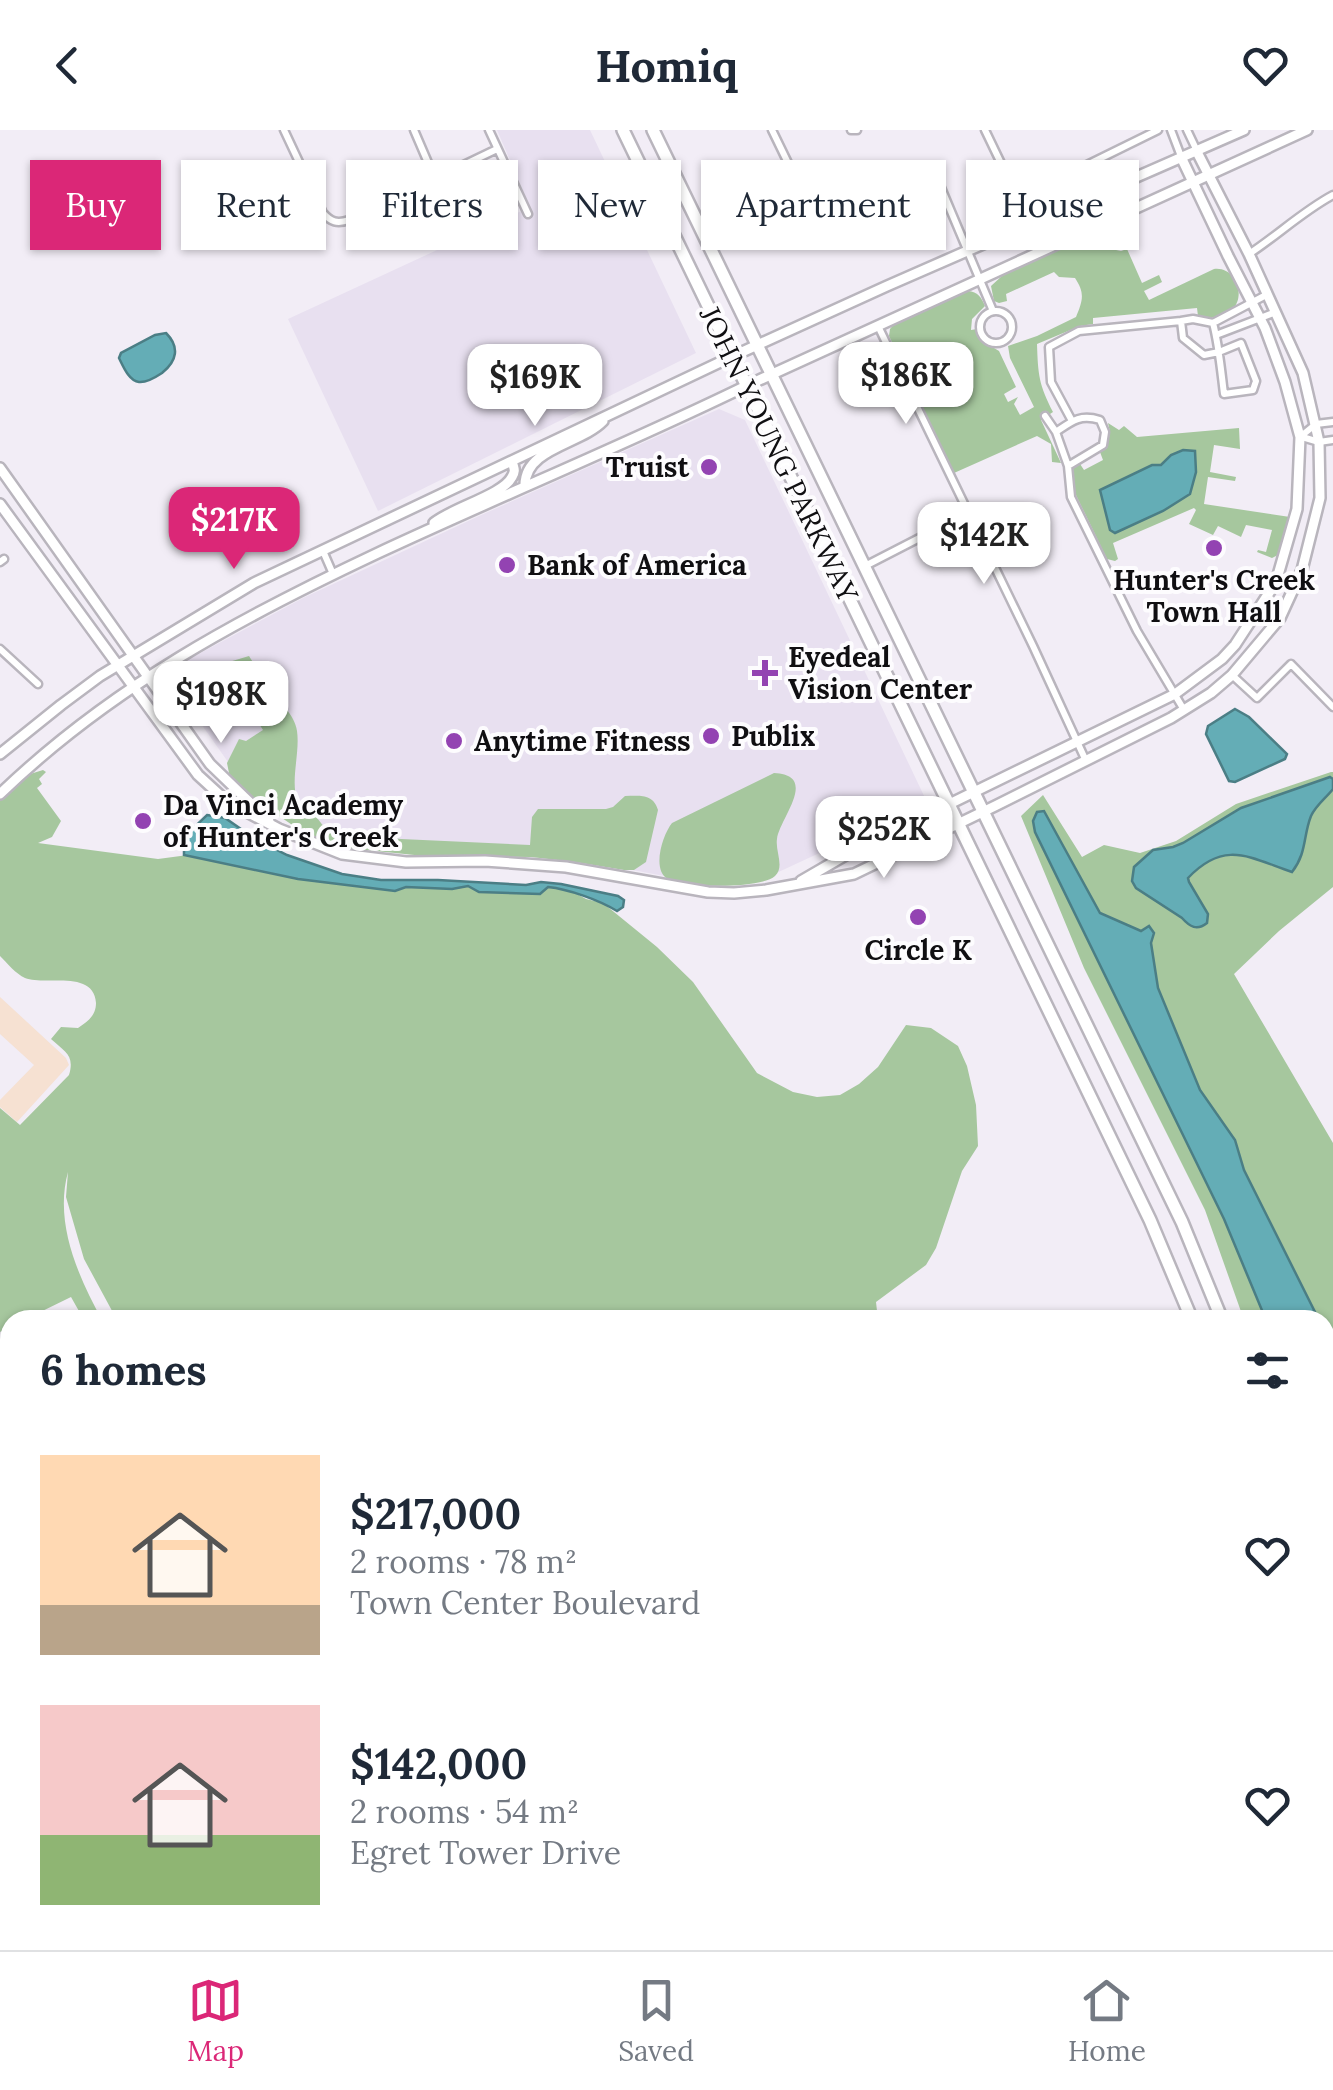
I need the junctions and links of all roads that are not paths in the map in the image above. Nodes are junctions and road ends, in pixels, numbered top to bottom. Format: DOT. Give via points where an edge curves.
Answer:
graph roads {
  1 [pos="284,130"];
  2 [pos="414,130"];
  3 [pos="489,130"];
  4 [pos="623,130"];
  5 [pos="654,130"];
  6 [pos="772,130"];
  7 [pos="985,130"];
  8 [pos="1158,130"];
  9 [pos="1171,130"];
  10 [pos="1187,130"];
  11 [pos="1244,130"];
  12 [pos="1306,130"];
  13 [pos="497,149"];
  14 [pos="1197,152"];
  15 [pos="1182,159"];
  16 [pos="427,160"];
  17 [pos="474,160"];
  18 [pos="1210,176"];
  19 [pos="1139,177"];
  20 [pos="1194,184"];
  21 [pos="1333,195"];
  22 [pos="528,214"];
  23 [pos="346,220"];
  24 [pos="966,245"];
  25 [pos="968,250"];
  26 [pos="1249,254"];
  27 [pos="979,278"];
  28 [pos="1268,294"];
  29 [pos="1252,302"];
  30 [pos="993,312"];
  31 [pos="1276,312"];
  32 [pos="1260,318"];
  33 [pos="1182,320"];
  34 [pos="1213,322"];
  35 [pos="877,325"];
  36 [pos="1216,334"];
  37 [pos="757,344"];
  38 [pos="1219,352"];
  39 [pos="731,356"];
  40 [pos="772,374"];
  41 [pos="746,386"];
  42 [pos="1045,416"];
  43 [pos="608,417"];
  44 [pos="1072,422"];
  45 [pos="1333,422"];
  46 [pos="1316,424"];
  47 [pos="1056,432"];
  48 [pos="1300,437"];
  49 [pos="1333,440"];
  50 [pos="1319,442"];
  51 [pos="512,462"];
  52 [pos="1068,466"];
  53 [pos="0,468"];
  54 [pos="525,485"];
  55 [pos="0,504"];
  56 [pos="968,513"];
  57 [pos="424,532"];
  58 [pos="323,550"];
  59 [pos="865,566"];
  60 [pos="333,574"];
  61 [pos="0,650"];
  62 [pos="134,654"];
  63 [pos="118,665"];
  64 [pos="1232,674"];
  65 [pos="148,676"];
  66 [pos="38,684"];
  67 [pos="131,687"];
  68 [pos="1175,694"];
  69 [pos="1333,707"];
  70 [pos="1184,710"];
  71 [pos="1078,743"];
  72 [pos="0,754"];
  73 [pos="1086,760"];
  74 [pos="974,792"];
  75 [pos="0,794"];
  76 [pos="949,804"];
  77 [pos="984,812"];
  78 [pos="958,824"];
  79 [pos="279,830"];
  80 [pos="862,847"];
  81 [pos="854,874"];
  82 [pos="794,885"];
  83 [pos="1188,1310"];
  84 [pos="1218,1310"];
  85 [pos="0,1791"];
  86 [pos="0,1818"];
  1 -- 23 [label="street" via="323,213"];
  2 -- 16 [label="street"];
  3 -- 13 [label="street"];
  4 -- 39 [label="highway, JOHN YOUNG PARKWAY"];
  5 -- 37 [label="highway, JOHN YOUNG PARKWAY"];
  6 -- 24 [label="street" via="814,210 932,175"];
  7 -- 8 [label="street" via="1017,192 1032,192"];
  9 -- 15 [label="street"];
  10 -- 14 [label="street"];
  11 -- 14 [label="street"];
  12 -- 18 [label="street"];
  13 -- 17 [label="street"];
  13 -- 22 [label="street"];
  14 -- 15 [label="street"];
  14 -- 18 [label="street"];
  15 -- 19 [label="street"];
  15 -- 20 [label="street"];
  18 -- 20 [label="street"];
  18 -- 26 [label="street"];
  20 -- 27 [label="street"];
  20 -- 29 [label="street"];
  21 -- 26 [label="street"];
  25 -- 27 [label="street"];
  25 -- 37 [label="street"];
  26 -- 28 [label="street"];
  27 -- 30 [label="street"];
  27 -- 35 [label="street"];
  28 -- 29 [label="street"];
  28 -- 31 [label="street"];
  29 -- 32 [label="street"];
  29 -- 34 [label="street"];
  30 -- 30 [label="street" via="981,322 981,333 998,344 1008,339 1012,324 1003,312"];
  31 -- 32 [label="street"];
  31 -- 46 [label="street" via="1303,372"];
  32 -- 36 [label="street"];
  32 -- 48 [label="street"];
  33 -- 34 [label="street"];
  33 -- 38 [label="street" via="1183,338 1198,352"];
  33 -- 44 [label="street" via="1079,330 1050,347 1051,382"];
  34 -- 36 [label="street"];
  35 -- 40 [label="street"];
  35 -- 56 [label="street"];
  36 -- 38 [label="street"];
  37 -- 39 [label="street"];
  37 -- 40 [label="highway, JOHN YOUNG PARKWAY"];
  38 -- 38 [label="street" via="1224,394 1254,390 1241,344"];
  39 -- 41 [label="highway, JOHN YOUNG PARKWAY"];
  39 -- 43 [label="street"];
  40 -- 41 [label="street"];
  40 -- 59 [label="highway, JOHN YOUNG PARKWAY"];
  41 -- 54 [label="street"];
  41 -- 76 [label="highway, JOHN YOUNG PARKWAY"];
  42 -- 47 [label="street"];
  43 -- 51 [label="street"];
  43 -- 54 [label="street" via="530,465"];
  44 -- 47 [label="street"];
  44 -- 52 [label="street" via="1087,416 1100,420 1105,432 1103,445"];
  45 -- 46 [label="street"];
  46 -- 48 [label="street"];
  46 -- 50 [label="street"];
  47 -- 52 [label="street"];
  48 -- 50 [label="street"];
  48 -- 68 [label="street" via="1297,509 1276,582 1236,644"];
  49 -- 50 [label="street"];
  50 -- 64 [label="street" via="1320,498 1302,570 1280,618"];
  51 -- 57 [label="street" via="515,472 500,489"];
  51 -- 58 [label="street"];
  52 -- 68 [label="street" via="1070,497"];
  53 -- 62 [label="street"];
  54 -- 57 [label="street"];
  55 -- 63 [label="street"];
  56 -- 59 [label="street"];
  56 -- 71 [label="street"];
  57 -- 60 [label="street"];
  58 -- 60 [label="street"];
  58 -- 62 [label="street"];
  59 -- 74 [label="highway, JOHN YOUNG PARKWAY"];
  60 -- 65 [label="street"];
  61 -- 66 [label="street"];
  62 -- 63 [label="street"];
  62 -- 65 [label="street"];
  63 -- 67 [label="street"];
  63 -- 72 [label="street"];
  64 -- 69 [label="street" via="1258,698 1290,664"];
  64 -- 70 [label="street"];
  65 -- 67 [label="street"];
  65 -- 79 [label="street" via="210,764"];
  67 -- 75 [label="street"];
  67 -- 79 [label="street" via="198,775"];
  68 -- 70 [label="street"];
  68 -- 71 [label="street"];
  70 -- 73 [label="street"];
  71 -- 73 [label="street"];
  71 -- 74 [label="street"];
  73 -- 77 [label="street"];
  74 -- 76 [label="street"];
  74 -- 77 [label="highway, JOHN YOUNG PARKWAY"];
  76 -- 78 [label="highway, JOHN YOUNG PARKWAY"];
  76 -- 80 [label="street"];
  77 -- 78 [label="street"];
  77 -- 84 [label="highway, JOHN YOUNG PARKWAY"];
  78 -- 81 [label="street"];
  78 -- 83 [label="highway, JOHN YOUNG PARKWAY"];
  79 -- 82 [label="street" via="342,854 406,862 566,867 708,892"];
  80 -- 81 [label="street"];
  80 -- 82 [label="street"];
  81 -- 82 [label="street"];
  85 -- 86 [label="street"];
}
